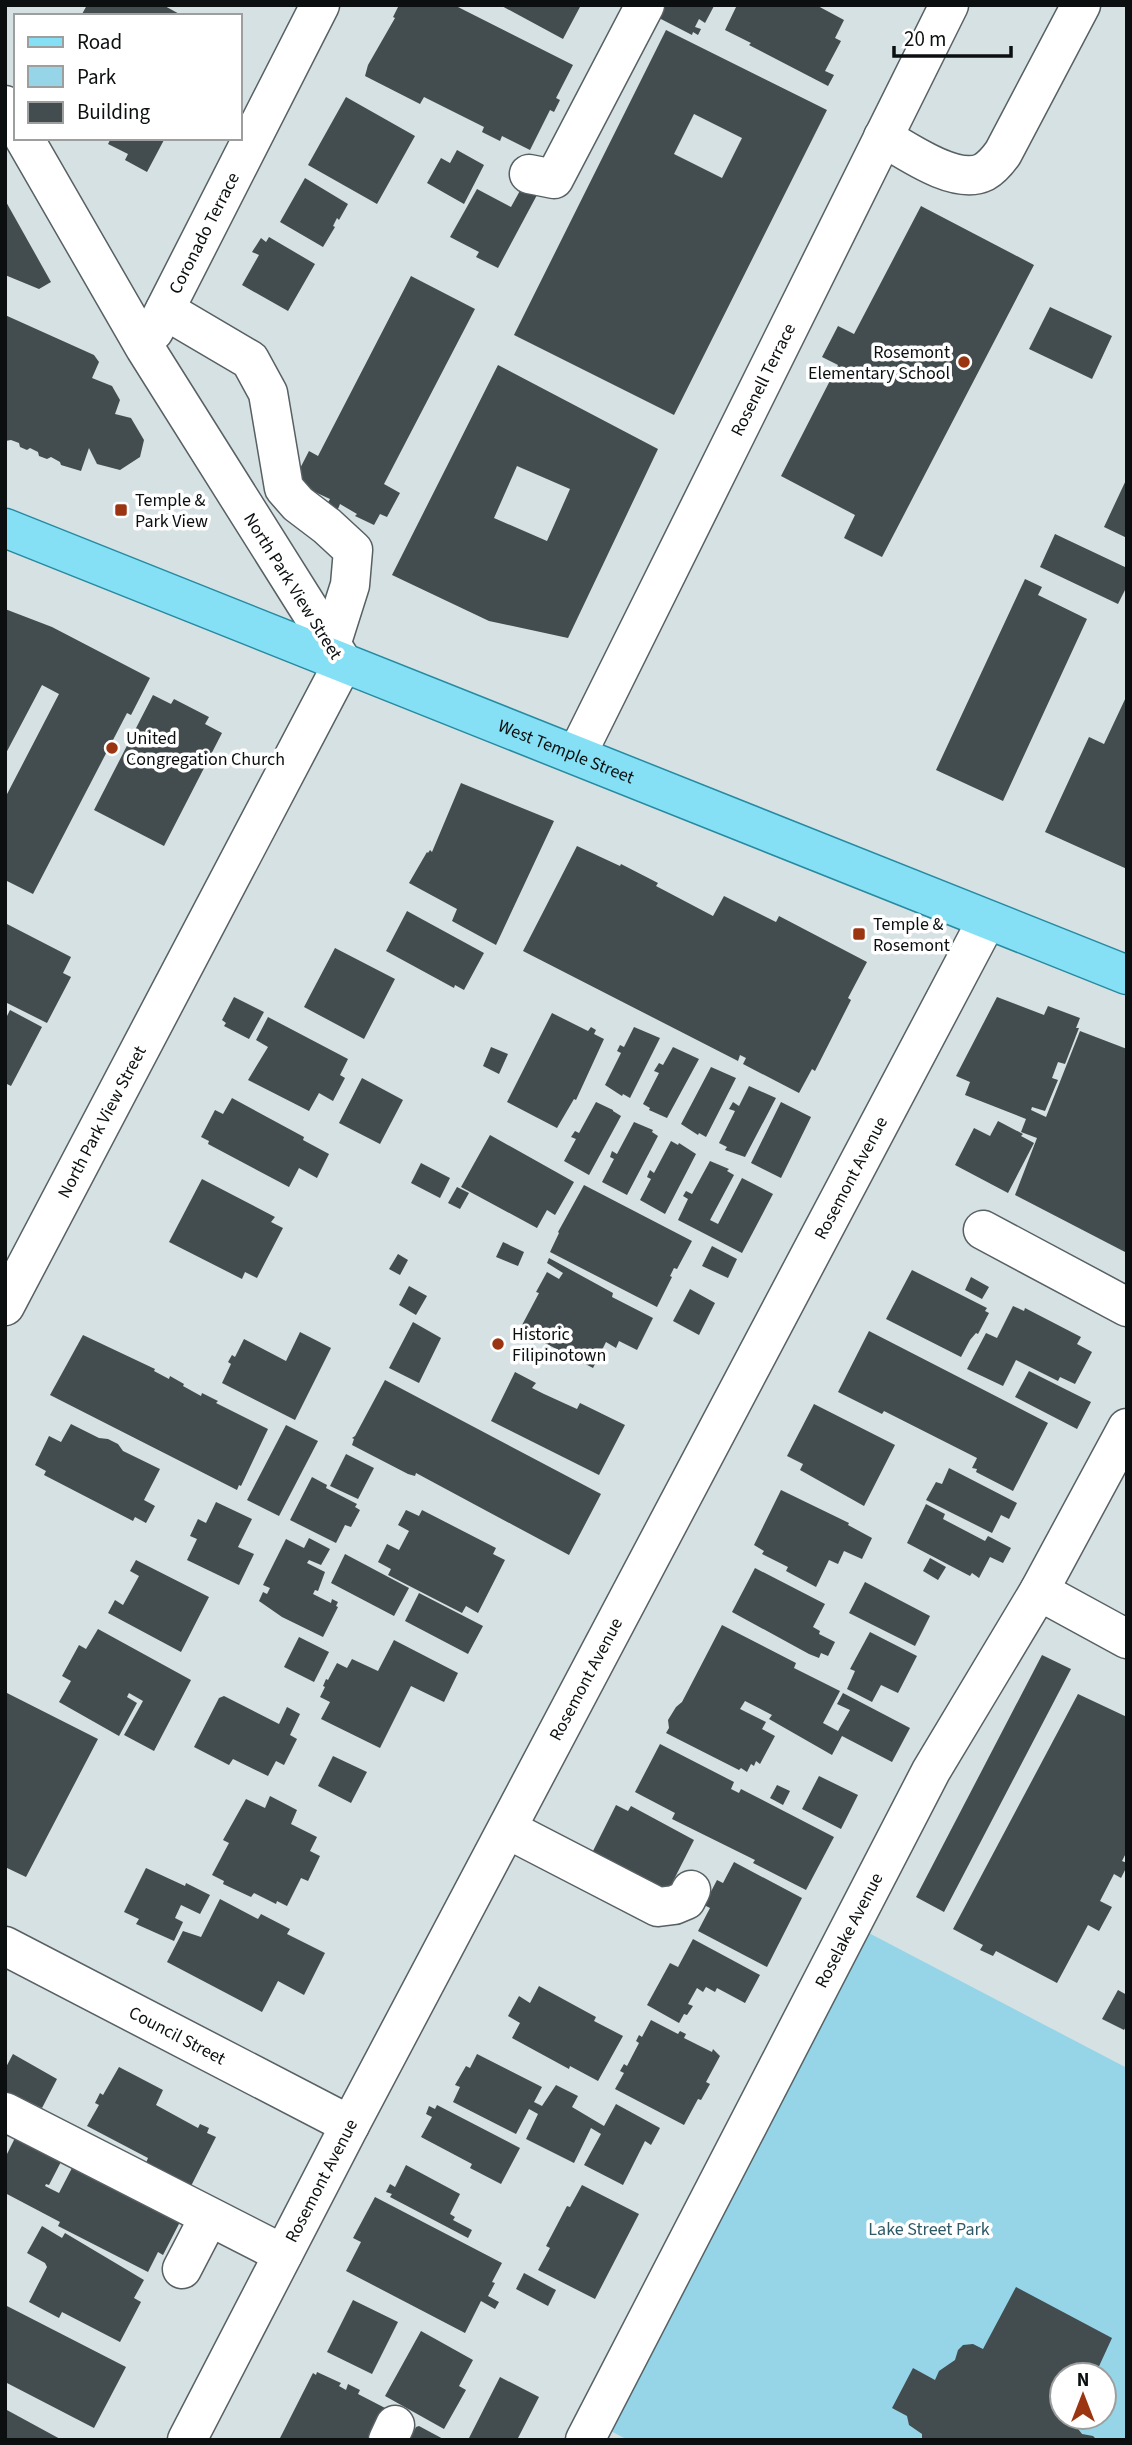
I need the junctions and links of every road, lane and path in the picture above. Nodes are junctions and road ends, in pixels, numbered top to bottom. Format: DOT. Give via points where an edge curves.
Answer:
graph roads {
  1 [pos="320,5"];
  2 [pos="645,5"];
  3 [pos="949,5"];
  4 [pos="1081,5"];
  5 [pos="5,105"];
  6 [pos="14,121"];
  7 [pos="883,137"];
  8 [pos="25,140"];
  9 [pos="529,174"];
  10 [pos="165,310"];
  11 [pos="145,348"];
  12 [pos="5,528"];
  13 [pos="337,654"];
  14 [pos="577,754"];
  15 [pos="988,920"];
  16 [pos="1127,975"];
  17 [pos="983,1230"];
  18 [pos="5,1306"];
  19 [pos="1127,1307"];
  20 [pos="1127,1427"];
  21 [pos="1039,1591"];
  22 [pos="1127,1639"];
  23 [pos="507,1829"];
  24 [pos="691,1890"];
  25 [pos="5,1946"];
  26 [pos="5,2112"];
  27 [pos="349,2125"];
  28 [pos="209,2217"];
  29 [pos="283,2254"];
  30 [pos="182,2269"];
  31 [pos="187,2440"];
  32 [pos="585,2440"];
  1 -- 10 [label="street, Coronado Terrace"];
  2 -- 9 [label="street" via="554,179"];
  3 -- 7 [label="street, Rosenell Terrace"];
  4 -- 7 [label="street" via="1003,153 984,172 969,176 948,172"];
  5 -- 6 [label="street"];
  7 -- 14 [label="street, Rosenell Terrace"];
  8 -- 11 [label="street, North Park View Street"];
  10 -- 11 [label="street, Coronado Terrace"];
  10 -- 13 [label="street" via="250,360 268,393 284,488 353,550"];
  11 -- 13 [label="street, North Park View Street"];
  12 -- 13 [label="main road, West Temple Street"];
  13 -- 14 [label="main road, West Temple Street"];
  13 -- 18 [label="street, North Park View Street"];
  14 -- 15 [label="main road, West Temple Street"];
  15 -- 16 [label="main road, West Temple Street"];
  15 -- 23 [label="street, Rosemont Avenue"];
  17 -- 19 [label="street"];
  20 -- 21 [label="street, Roselake Avenue"];
  21 -- 22 [label="street"];
  21 -- 32 [label="street, Roselake Avenue" via="931,1771"];
  23 -- 24 [label="street" via="658,1907 686,1900"];
  23 -- 27 [label="street, Rosemont Avenue"];
  25 -- 27 [label="street, Council Street"];
  26 -- 28 [label="street"];
  27 -- 29 [label="street, Rosemont Avenue"];
  28 -- 29 [label="street"];
  28 -- 30 [label="street"];
  29 -- 31 [label="street, Rosemont Avenue"];
}
